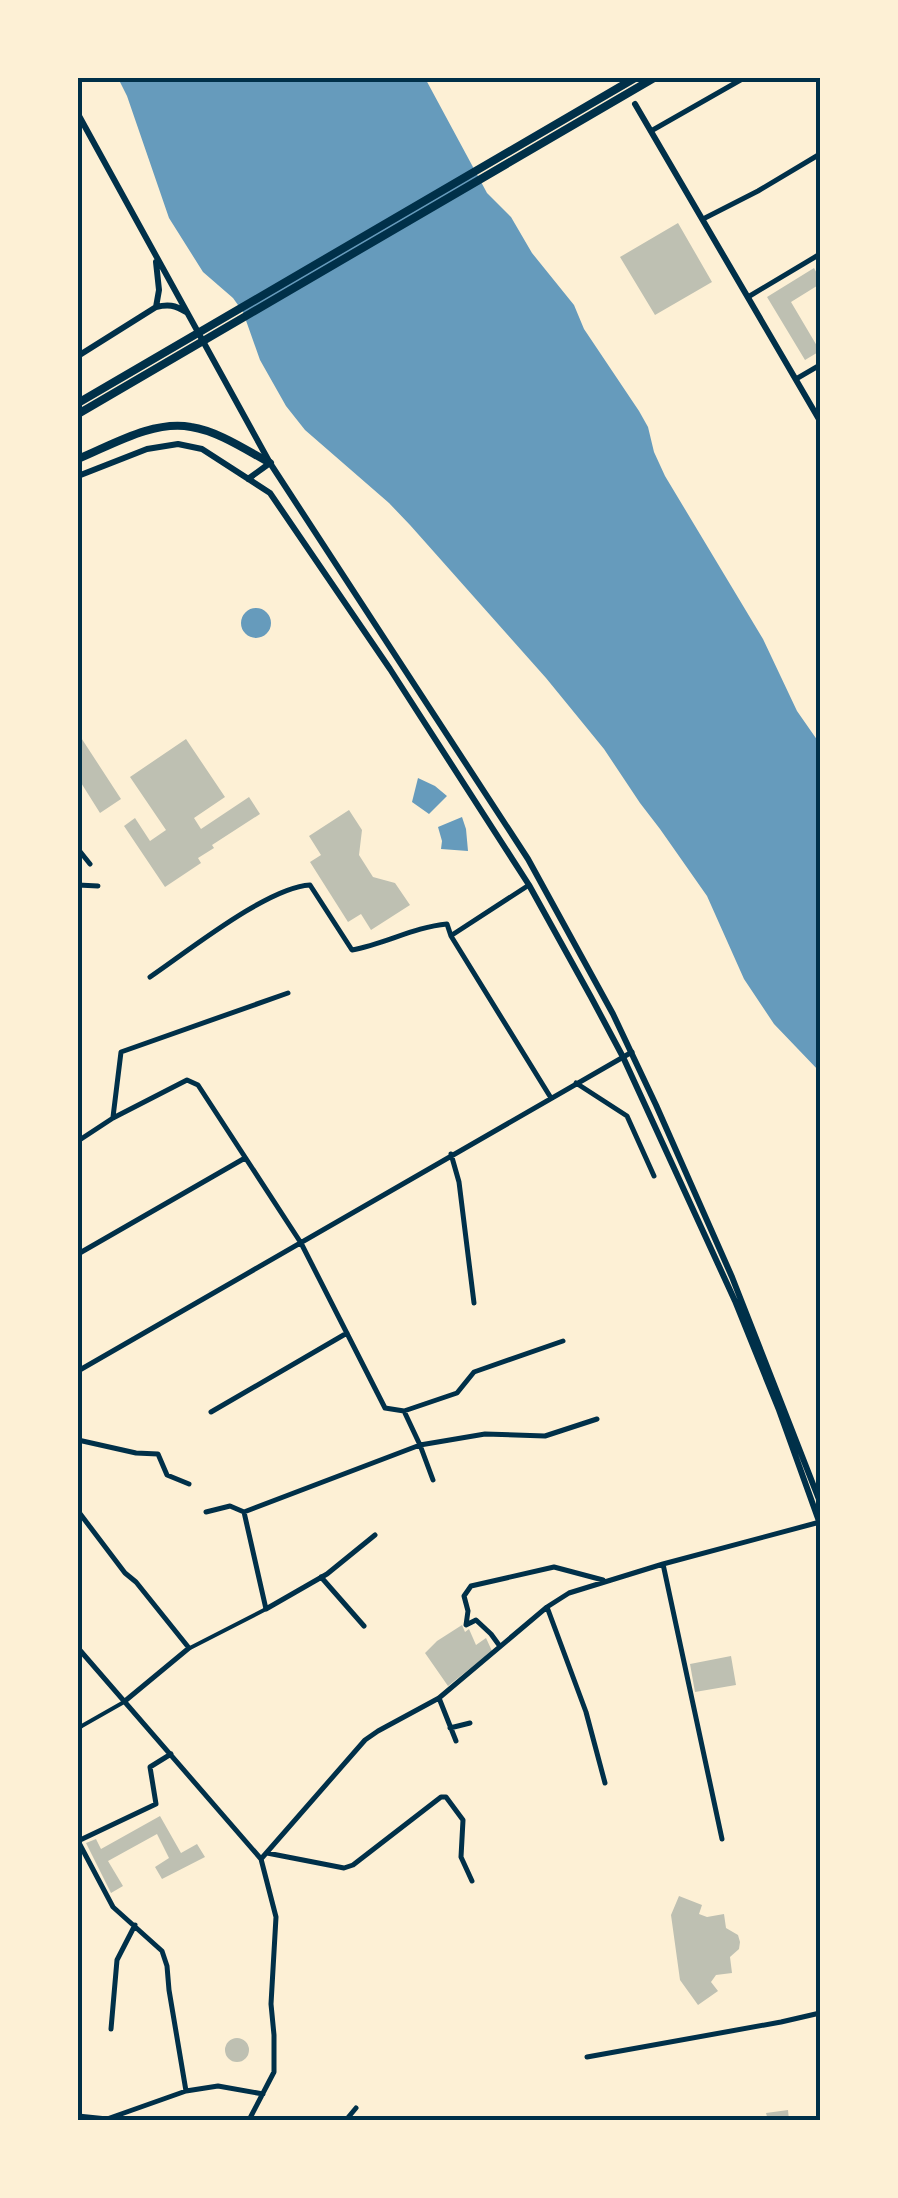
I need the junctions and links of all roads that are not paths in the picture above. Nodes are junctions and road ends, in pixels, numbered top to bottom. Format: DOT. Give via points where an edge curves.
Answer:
graph roads {
  1 [pos="636,78"];
  2 [pos="654,78"];
  3 [pos="744,78"];
  4 [pos="635,104"];
  5 [pos="78,114"];
  6 [pos="650,131"];
  7 [pos="820,154"];
  8 [pos="702,219"];
  9 [pos="820,254"];
  10 [pos="154,256"];
  11 [pos="748,297"];
  12 [pos="156,307"];
  13 [pos="187,312"];
  14 [pos="174,352"];
  15 [pos="78,356"];
  16 [pos="820,364"];
  17 [pos="796,379"];
  18 [pos="78,402"];
  19 [pos="78,414"];
  20 [pos="820,421"];
  21 [pos="78,459"];
  22 [pos="270,463"];
  23 [pos="78,476"];
  24 [pos="248,479"];
  25 [pos="78,849"];
  26 [pos="90,864"];
  27 [pos="529,884"];
  28 [pos="78,885"];
  29 [pos="98,886"];
  30 [pos="450,936"];
  31 [pos="150,977"];
  32 [pos="288,993"];
  33 [pos="632,1052"];
  34 [pos="622,1057"];
  35 [pos="576,1083"];
  36 [pos="551,1098"];
  37 [pos="113,1118"];
  38 [pos="78,1141"];
  39 [pos="450,1154"];
  40 [pos="246,1158"];
  41 [pos="654,1176"];
  42 [pos="300,1243"];
  43 [pos="78,1254"];
  44 [pos="474,1304"];
  45 [pos="348,1334"];
  46 [pos="564,1341"];
  47 [pos="78,1371"];
  48 [pos="404,1411"];
  49 [pos="210,1412"];
  50 [pos="597,1419"];
  51 [pos="78,1440"];
  52 [pos="420,1445"];
  53 [pos="433,1480"];
  54 [pos="189,1484"];
  55 [pos="820,1502"];
  56 [pos="78,1511"];
  57 [pos="206,1512"];
  58 [pos="244,1512"];
  59 [pos="820,1523"];
  60 [pos="375,1535"];
  61 [pos="662,1564"];
  62 [pos="321,1577"];
  63 [pos="606,1581"];
  64 [pos="547,1607"];
  65 [pos="266,1609"];
  66 [pos="364,1626"];
  67 [pos="499,1645"];
  68 [pos="78,1648"];
  69 [pos="190,1648"];
  70 [pos="438,1698"];
  71 [pos="125,1701"];
  72 [pos="470,1724"];
  73 [pos="79,1728"];
  74 [pos="450,1728"];
  75 [pos="456,1741"];
  76 [pos="172,1754"];
  77 [pos="605,1783"];
  78 [pos="722,1840"];
  79 [pos="78,1841"];
  80 [pos="268,1852"];
  81 [pos="262,1858"];
  82 [pos="472,1881"];
  83 [pos="135,1924"];
  84 [pos="820,2013"];
  85 [pos="110,2029"];
  86 [pos="586,2056"];
  87 [pos="186,2091"];
  88 [pos="263,2094"];
  89 [pos="356,2108"];
  90 [pos="78,2116"];
  91 [pos="249,2120"];
  92 [pos="346,2120"];
  1 -- 14 [label="main road"];
  2 -- 14 [label="main road"];
  3 -- 6 [label="street"];
  4 -- 6 [label="main road"];
  5 -- 10 [label="main road"];
  6 -- 8 [label="main road"];
  7 -- 8 [label="street"];
  8 -- 11 [label="main road"];
  9 -- 11 [label="street"];
  10 -- 12 [label="main road"];
  10 -- 13 [label="main road"];
  11 -- 17 [label="main road"];
  12 -- 13 [label="main road"];
  12 -- 15 [label="main road"];
  13 -- 22 [label="main road"];
  14 -- 18 [label="main road"];
  14 -- 19 [label="main road"];
  16 -- 17 [label="street"];
  17 -- 20 [label="main road"];
  21 -- 22 [label="main road" via="148,430 193,426"];
  22 -- 24 [label="main road"];
  22 -- 33 [label="main road" via="528,859"];
  23 -- 24 [label="main road" via="178,444 202,450"];
  24 -- 27 [label="main road" via="270,493"];
  25 -- 26 [label="street"];
  27 -- 30 [label="street"];
  27 -- 34 [label="main road"];
  28 -- 29 [label="street"];
  30 -- 31 [label="street" via="447,924 431,925 352,950 310,884 300,885 236,918"];
  30 -- 36 [label="street"];
  32 -- 37 [label="street" via="121,1052"];
  33 -- 34 [label="street"];
  33 -- 55 [label="main road" via="732,1277"];
  34 -- 35 [label="street"];
  34 -- 59 [label="main road" via="735,1301"];
  35 -- 36 [label="street"];
  35 -- 41 [label="street" via="627,1116"];
  36 -- 39 [label="street"];
  37 -- 38 [label="street"];
  37 -- 40 [label="street" via="186,1080 198,1085"];
  39 -- 42 [label="street"];
  39 -- 44 [label="street"];
  40 -- 42 [label="street"];
  40 -- 43 [label="street"];
  42 -- 45 [label="street"];
  42 -- 47 [label="street"];
  45 -- 48 [label="street" via="385,1408"];
  45 -- 49 [label="street"];
  46 -- 48 [label="street" via="474,1372 457,1393"];
  48 -- 52 [label="street"];
  50 -- 52 [label="street" via="545,1436 485,1434"];
  51 -- 54 [label="street" via="158,1454 167,1474"];
  52 -- 53 [label="street"];
  52 -- 58 [label="street"];
  56 -- 69 [label="street"];
  57 -- 58 [label="street" via="230,1506"];
  58 -- 65 [label="street"];
  59 -- 61 [label="street"];
  60 -- 62 [label="street"];
  61 -- 63 [label="street"];
  61 -- 78 [label="street"];
  62 -- 65 [label="street"];
  62 -- 66 [label="street"];
  63 -- 64 [label="street"];
  63 -- 67 [label="street" via="554,1566 471,1586 464,1596 466,1624 476,1620"];
  64 -- 67 [label="street"];
  64 -- 77 [label="street"];
  65 -- 69 [label="street"];
  67 -- 70 [label="street"];
  68 -- 71 [label="street"];
  69 -- 71 [label="street"];
  70 -- 74 [label="street"];
  70 -- 80 [label="street" via="364,1740"];
  71 -- 73 [label="street"];
  71 -- 76 [label="street"];
  72 -- 74 [label="street"];
  74 -- 75 [label="street"];
  76 -- 79 [label="street" via="150,1768 156,1804"];
  76 -- 81 [label="street"];
  79 -- 83 [label="street" via="113,1907"];
  80 -- 81 [label="street"];
  80 -- 82 [label="street" via="344,1868 446,1797 462,1817 460,1851"];
  81 -- 88 [label="street" via="276,1917 274,2072"];
  83 -- 85 [label="street" via="117,1960"];
  83 -- 87 [label="street" via="162,1951 167,1966"];
  84 -- 86 [label="street"];
  87 -- 88 [label="street" via="218,2086"];
  87 -- 90 [label="street" via="107,2119"];
  88 -- 91 [label="street"];
  89 -- 92 [label="street"];
}
